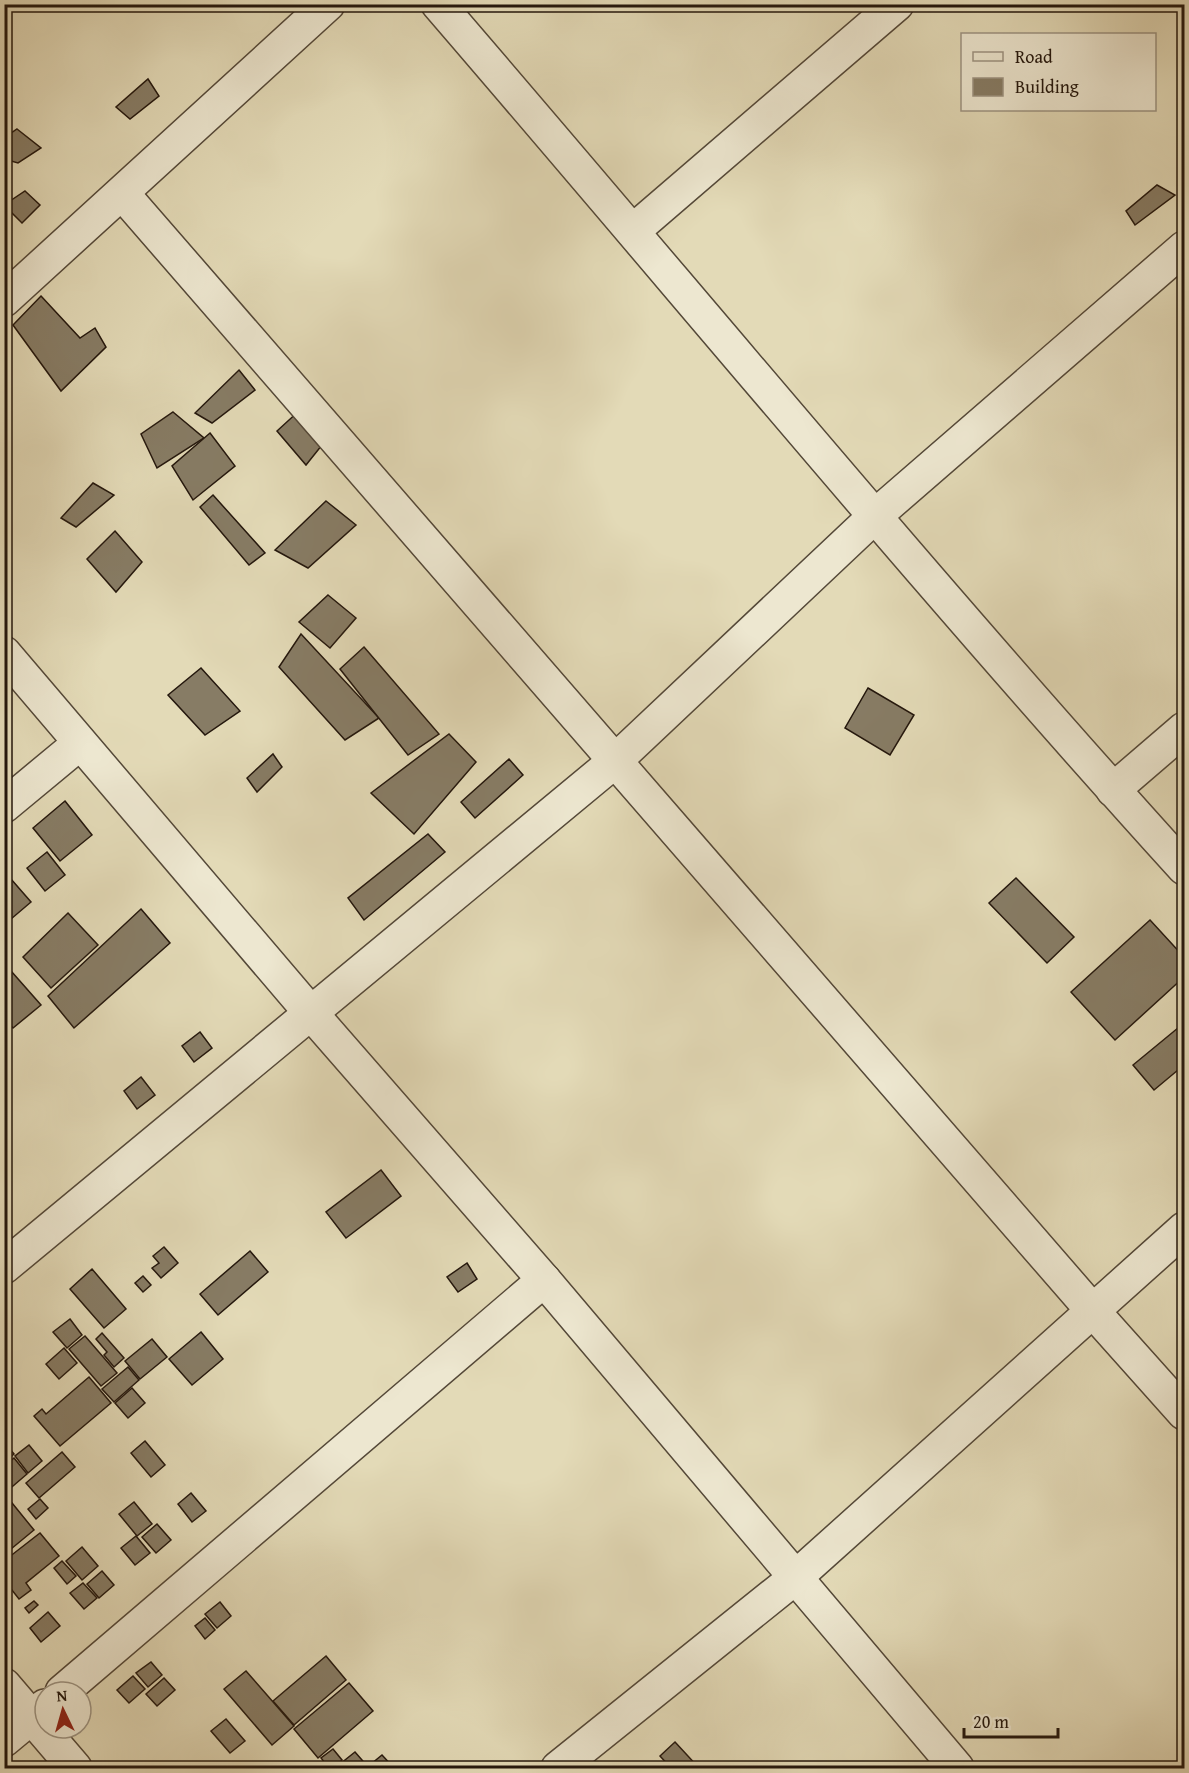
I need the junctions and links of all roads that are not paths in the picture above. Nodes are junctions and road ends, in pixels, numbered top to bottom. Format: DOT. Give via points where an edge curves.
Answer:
graph roads {
  1 [pos="328,4"];
  2 [pos="438,4"];
  3 [pos="897,4"];
  4 [pos="122,193"];
  5 [pos="633,231"];
  6 [pos="1185,248"];
  7 [pos="4,300"];
  8 [pos="876,516"];
  9 [pos="4,653"];
  10 [pos="1185,729"];
  11 [pos="80,743"];
  12 [pos="615,760"];
  13 [pos="1113,790"];
  14 [pos="4,806"];
  15 [pos="1185,868"];
  16 [pos="310,1012"];
  17 [pos="1185,1229"];
  18 [pos="4,1267"];
  19 [pos="544,1280"];
  20 [pos="1092,1310"];
  21 [pos="1185,1413"];
  22 [pos="796,1577"];
  23 [pos="76,1680"];
  24 [pos="4,1685"];
  25 [pos="33,1708"];
  26 [pos="33,1716"];
  27 [pos="4,1740"];
  28 [pos="56,1740"];
  29 [pos="75,1768"];
  30 [pos="558,1768"];
  31 [pos="957,1768"];
  1 -- 4 [label="street"];
  2 -- 5 [label="street"];
  3 -- 5 [label="street"];
  4 -- 7 [label="street"];
  4 -- 12 [label="street"];
  5 -- 8 [label="street"];
  6 -- 8 [label="street"];
  8 -- 12 [label="street"];
  8 -- 13 [label="street"];
  9 -- 11 [label="street"];
  10 -- 13 [label="street"];
  11 -- 14 [label="street"];
  11 -- 16 [label="street"];
  12 -- 16 [label="street"];
  12 -- 20 [label="street"];
  13 -- 15 [label="street"];
  16 -- 18 [label="street"];
  16 -- 19 [label="street"];
  17 -- 20 [label="street"];
  19 -- 22 [label="street"];
  19 -- 23 [label="street"];
  20 -- 21 [label="street"];
  20 -- 22 [label="street"];
  22 -- 30 [label="street"];
  22 -- 31 [label="street"];
  24 -- 25 [label="street"];
  26 -- 27 [label="street"];
  28 -- 29 [label="street"];
}
